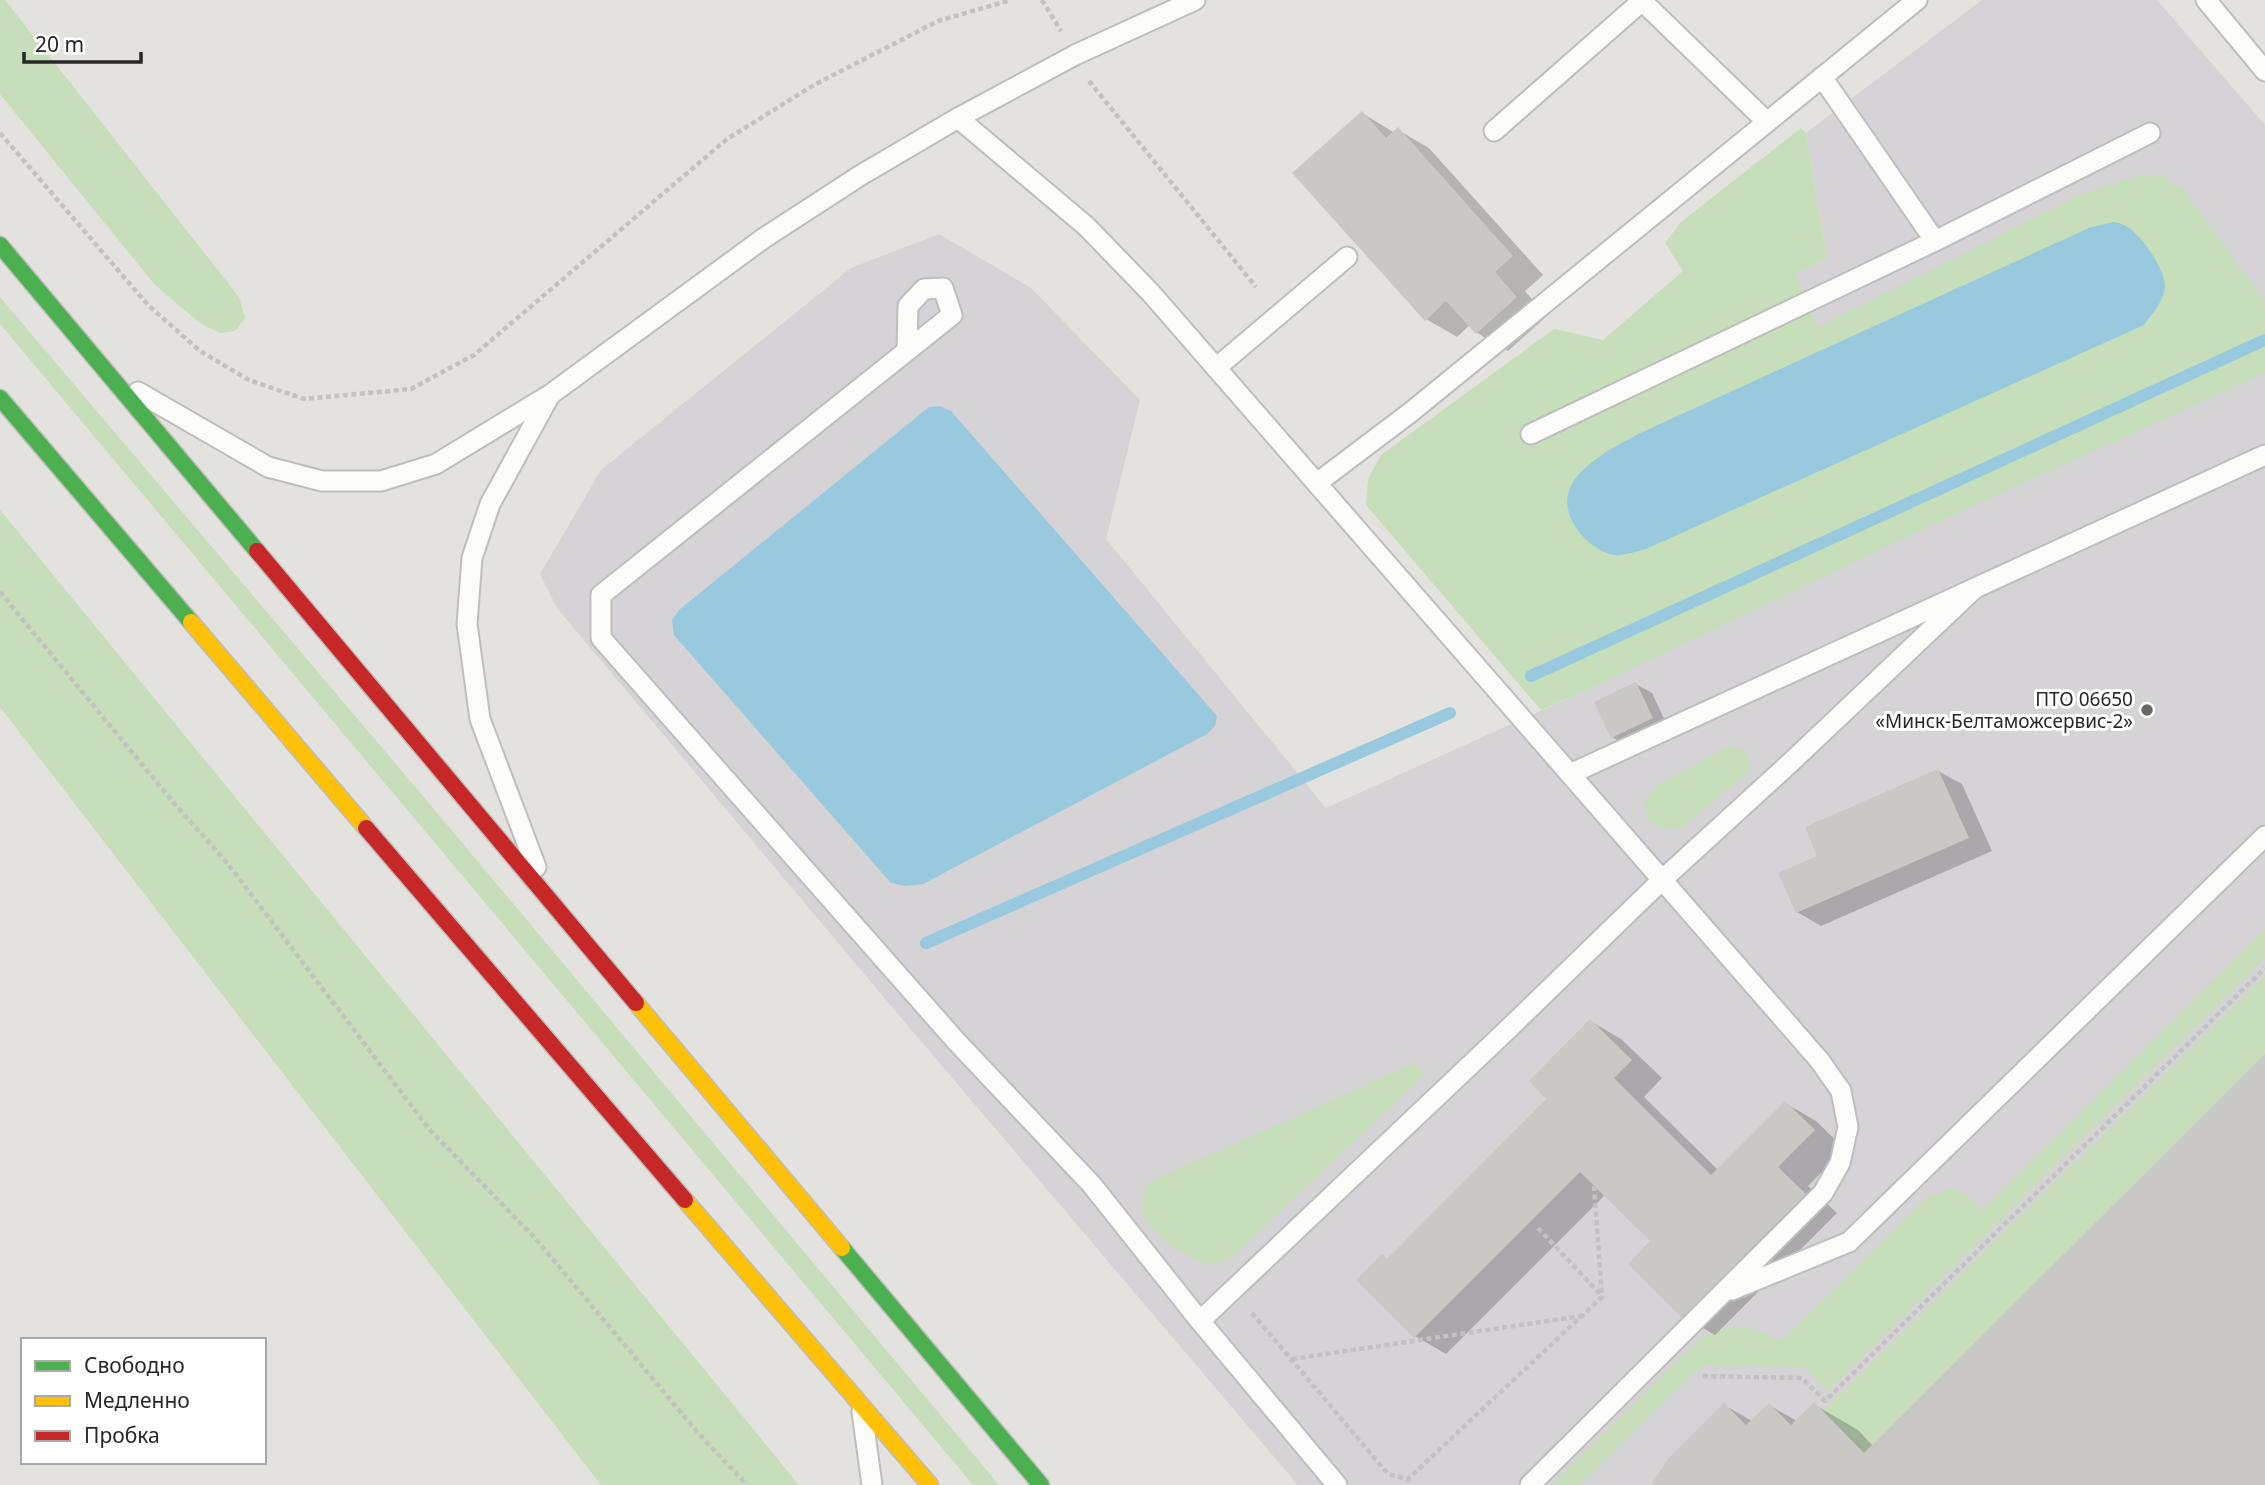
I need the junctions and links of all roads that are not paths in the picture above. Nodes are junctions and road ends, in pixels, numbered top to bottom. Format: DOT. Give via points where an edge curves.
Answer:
graph roads {
  1 [pos="1195,0"];
  2 [pos="1917,0"];
  3 [pos="2206,0"];
  4 [pos="2265,71"];
  5 [pos="1822,77"];
  6 [pos="958,118"];
  7 [pos="1766,121"];
  8 [pos="1493,131"];
  9 [pos="2150,132"];
  10 [pos="1935,241"];
  11 [pos="0,246"];
  12 [pos="1348,257"];
  13 [pos="907,351"];
  14 [pos="1216,368"];
  15 [pos="107,374"];
  16 [pos="551,394"];
  17 [pos="0,398"];
  18 [pos="1531,434"];
  19 [pos="2265,455"];
  20 [pos="1317,483"];
  21 [pos="1974,589"];
  22 [pos="1570,774"];
  23 [pos="2265,836"];
  24 [pos="1662,880"];
  25 [pos="547,895"];
  26 [pos="1721,1294"];
  27 [pos="1200,1321"];
  28 [pos="860,1401"];
  29 [pos="872,1485"];
  30 [pos="930,1485"];
  31 [pos="1041,1485"];
  32 [pos="1337,1485"];
  33 [pos="1530,1485"];
  1 -- 6 [label="lane" via="1075,55"];
  2 -- 5 [label="lane"];
  3 -- 4 [label="lane"];
  5 -- 7 [label="lane"];
  5 -- 10 [label="lane"];
  6 -- 14 [label="lane" via="1086,226"];
  6 -- 16 [label="lane" via="764,238"];
  7 -- 8 [label="lane" via="1642,1"];
  7 -- 20 [label="lane" via="1411,412"];
  9 -- 10 [label="lane"];
  10 -- 18 [label="lane"];
  11 -- 15 [label="highway"];
  12 -- 14 [label="lane"];
  13 -- 27 [label="lane" via="601,595 601,638 956,1041 1092,1185"];
  14 -- 20 [label="lane"];
  15 -- 16 [label="lane" via="268,467 322,481 382,481 436,464"];
  15 -- 25 [label="highway"];
  16 -- 25 [label="lane" via="490,504 472,558 467,624 480,719"];
  17 -- 28 [label="highway" via="580,1080"];
  19 -- 21 [label="lane"];
  20 -- 22 [label="lane"];
  21 -- 22 [label="lane"];
  21 -- 24 [label="lane"];
  22 -- 24 [label="lane"];
  23 -- 26 [label="lane" via="1849,1242"];
  24 -- 26 [label="lane" via="1820,1061 1841,1091 1848,1127 1840,1163 1823,1193"];
  24 -- 27 [label="lane"];
  25 -- 31 [label="highway"];
  26 -- 33 [label="lane"];
  27 -- 32 [label="lane"];
  28 -- 29 [label="lane"];
  28 -- 30 [label="highway"];
}
